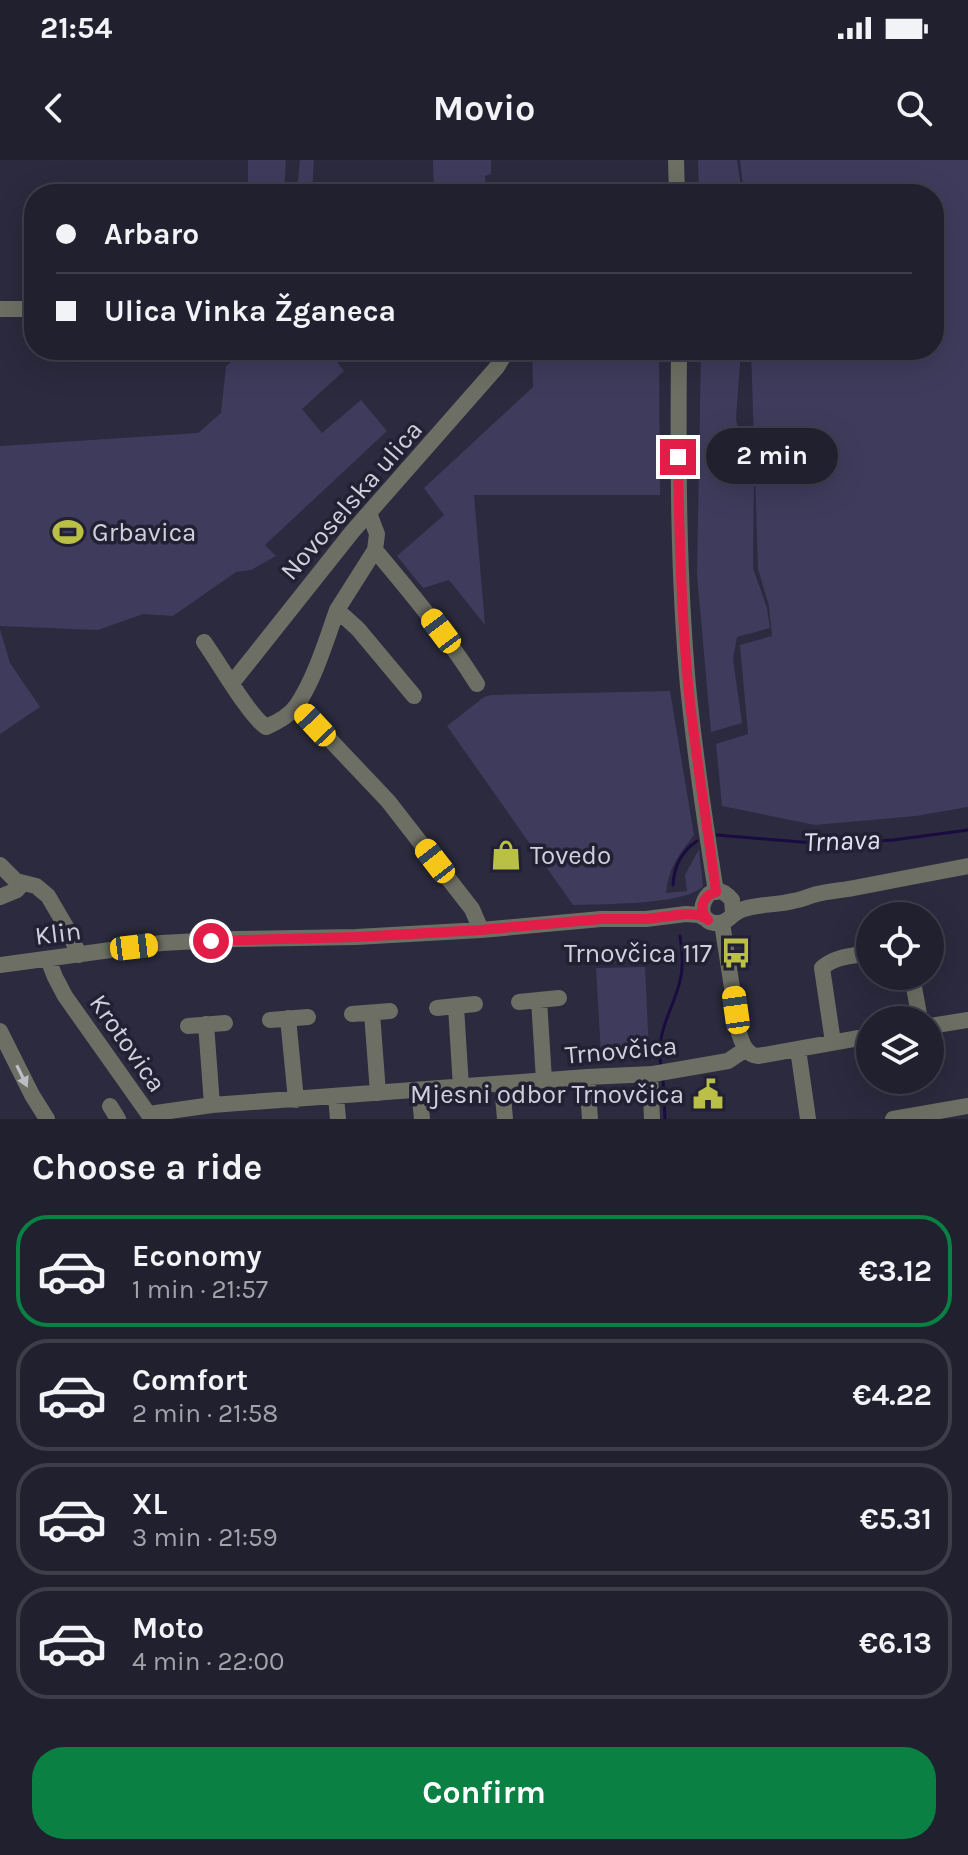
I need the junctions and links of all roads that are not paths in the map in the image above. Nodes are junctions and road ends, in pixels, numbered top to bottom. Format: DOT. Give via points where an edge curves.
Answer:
graph roads {
  1 [pos="676,160"];
  2 [pos="677,184"];
  3 [pos="0,309"];
  4 [pos="24,309"];
  5 [pos="502,360"];
  6 [pos="679,360"];
  7 [pos="369,513"];
  8 [pos="375,550"];
  9 [pos="337,610"];
  10 [pos="204,642"];
  11 [pos="232,683"];
  12 [pos="477,684"];
  13 [pos="414,696"];
  14 [pos="297,705"];
  15 [pos="0,865"];
  16 [pos="968,866"];
  17 [pos="22,884"];
  18 [pos="0,897"];
  19 [pos="719,907"];
  20 [pos="481,930"];
  21 [pos="79,955"];
  22 [pos="856,956"];
  23 [pos="48,959"];
  24 [pos="0,965"];
  25 [pos="65,996"];
  26 [pos="559,998"];
  27 [pos="539,1000"];
  28 [pos="519,1002"];
  29 [pos="475,1004"];
  30 [pos="456,1007"];
  31 [pos="437,1008"];
  32 [pos="390,1011"];
  33 [pos="372,1013"];
  34 [pos="352,1014"];
  35 [pos="308,1017"];
  36 [pos="288,1018"];
  37 [pos="270,1020"];
  38 [pos="225,1023"];
  39 [pos="206,1024"];
  40 [pos="967,1024"];
  41 [pos="944,1025"];
  42 [pos="188,1026"];
  43 [pos="0,1031"];
  44 [pos="856,1038"];
  45 [pos="833,1042"];
  46 [pos="746,1049"];
  47 [pos="798,1049"];
  48 [pos="651,1074"];
  49 [pos="587,1077"];
  50 [pos="544,1080"];
  51 [pos="502,1085"];
  52 [pos="461,1087"];
  53 [pos="419,1090"];
  54 [pos="378,1093"];
  55 [pos="336,1097"];
  56 [pos="296,1100"];
  57 [pos="212,1105"];
  58 [pos="968,1106"];
  59 [pos="254,1111"];
  60 [pos="935,1115"];
  61 [pos="150,1116"];
  62 [pos="47,1119"];
  63 [pos="338,1119"];
  64 [pos="422,1119"];
  65 [pos="505,1119"];
  66 [pos="590,1119"];
  67 [pos="652,1119"];
  68 [pos="808,1119"];
  69 [pos="893,1119"];
  1 -- 2 [label="street"];
  3 -- 4 [label="street"];
  5 -- 7 [label="street, Novoselska ulica"];
  6 -- 19 [label="street" via="678,473 688,683"];
  7 -- 8 [label="street" via="377,534"];
  7 -- 11 [label="street, Novoselska ulica"];
  8 -- 9 [label="street"];
  8 -- 12 [label="street"];
  9 -- 13 [label="street"];
  9 -- 14 [label="street"];
  10 -- 11 [label="street"];
  11 -- 14 [label="street" via="266,727"];
  14 -- 20 [label="street" via="388,801 472,909"];
  15 -- 17 [label="street"];
  16 -- 19 [label="street, Klin" via="791,902"];
  17 -- 18 [label="street"];
  17 -- 21 [label="street" via="36,886 48,896"];
  19 -- 20 [label="street, Klin" via="699,915"];
  19 -- 46 [label="street"];
  20 -- 21 [label="street, Klin" via="162,943"];
  21 -- 23 [label="street, Klin"];
  21 -- 25 [label="street, Krotovica" via="65,976"];
  22 -- 45 [label="street" via="822,968"];
  23 -- 24 [label="street, Klin"];
  23 -- 25 [label="street, Krotovica"];
  25 -- 61 [label="street, Krotovica"];
  26 -- 27 [label="street"];
  27 -- 28 [label="street"];
  27 -- 50 [label="street, Trnovčica"];
  29 -- 30 [label="street"];
  30 -- 31 [label="street"];
  30 -- 52 [label="street"];
  32 -- 33 [label="street"];
  33 -- 34 [label="street"];
  33 -- 54 [label="street"];
  35 -- 36 [label="street"];
  36 -- 37 [label="street"];
  36 -- 56 [label="street"];
  38 -- 39 [label="street"];
  39 -- 42 [label="street"];
  39 -- 57 [label="street"];
  40 -- 41 [label="street"];
  43 -- 62 [label="street, one-way"];
  44 -- 45 [label="street, Trnovčica"];
  45 -- 47 [label="street, Trnovčica"];
  46 -- 47 [label="street, Trnovčica" via="758,1056"];
  46 -- 48 [label="street, Trnovčica" via="728,1061"];
  47 -- 68 [label="street"];
  48 -- 49 [label="street, Trnovčica"];
  48 -- 67 [label="street"];
  49 -- 50 [label="street, Trnovčica"];
  49 -- 66 [label="street"];
  50 -- 51 [label="street, Trnovčica"];
  51 -- 52 [label="street, Trnovčica"];
  51 -- 65 [label="street"];
  52 -- 53 [label="street, Trnovčica"];
  53 -- 54 [label="street, Trnovčica"];
  53 -- 64 [label="street"];
  54 -- 55 [label="street, Trnovčica"];
  55 -- 56 [label="street, Trnovčica"];
  55 -- 63 [label="street"];
  56 -- 59 [label="street, Trnovčica"];
  57 -- 59 [label="street, Trnovčica"];
  57 -- 61 [label="street, Trnovčica"];
  58 -- 60 [label="street"];
  60 -- 69 [label="street"];
}
